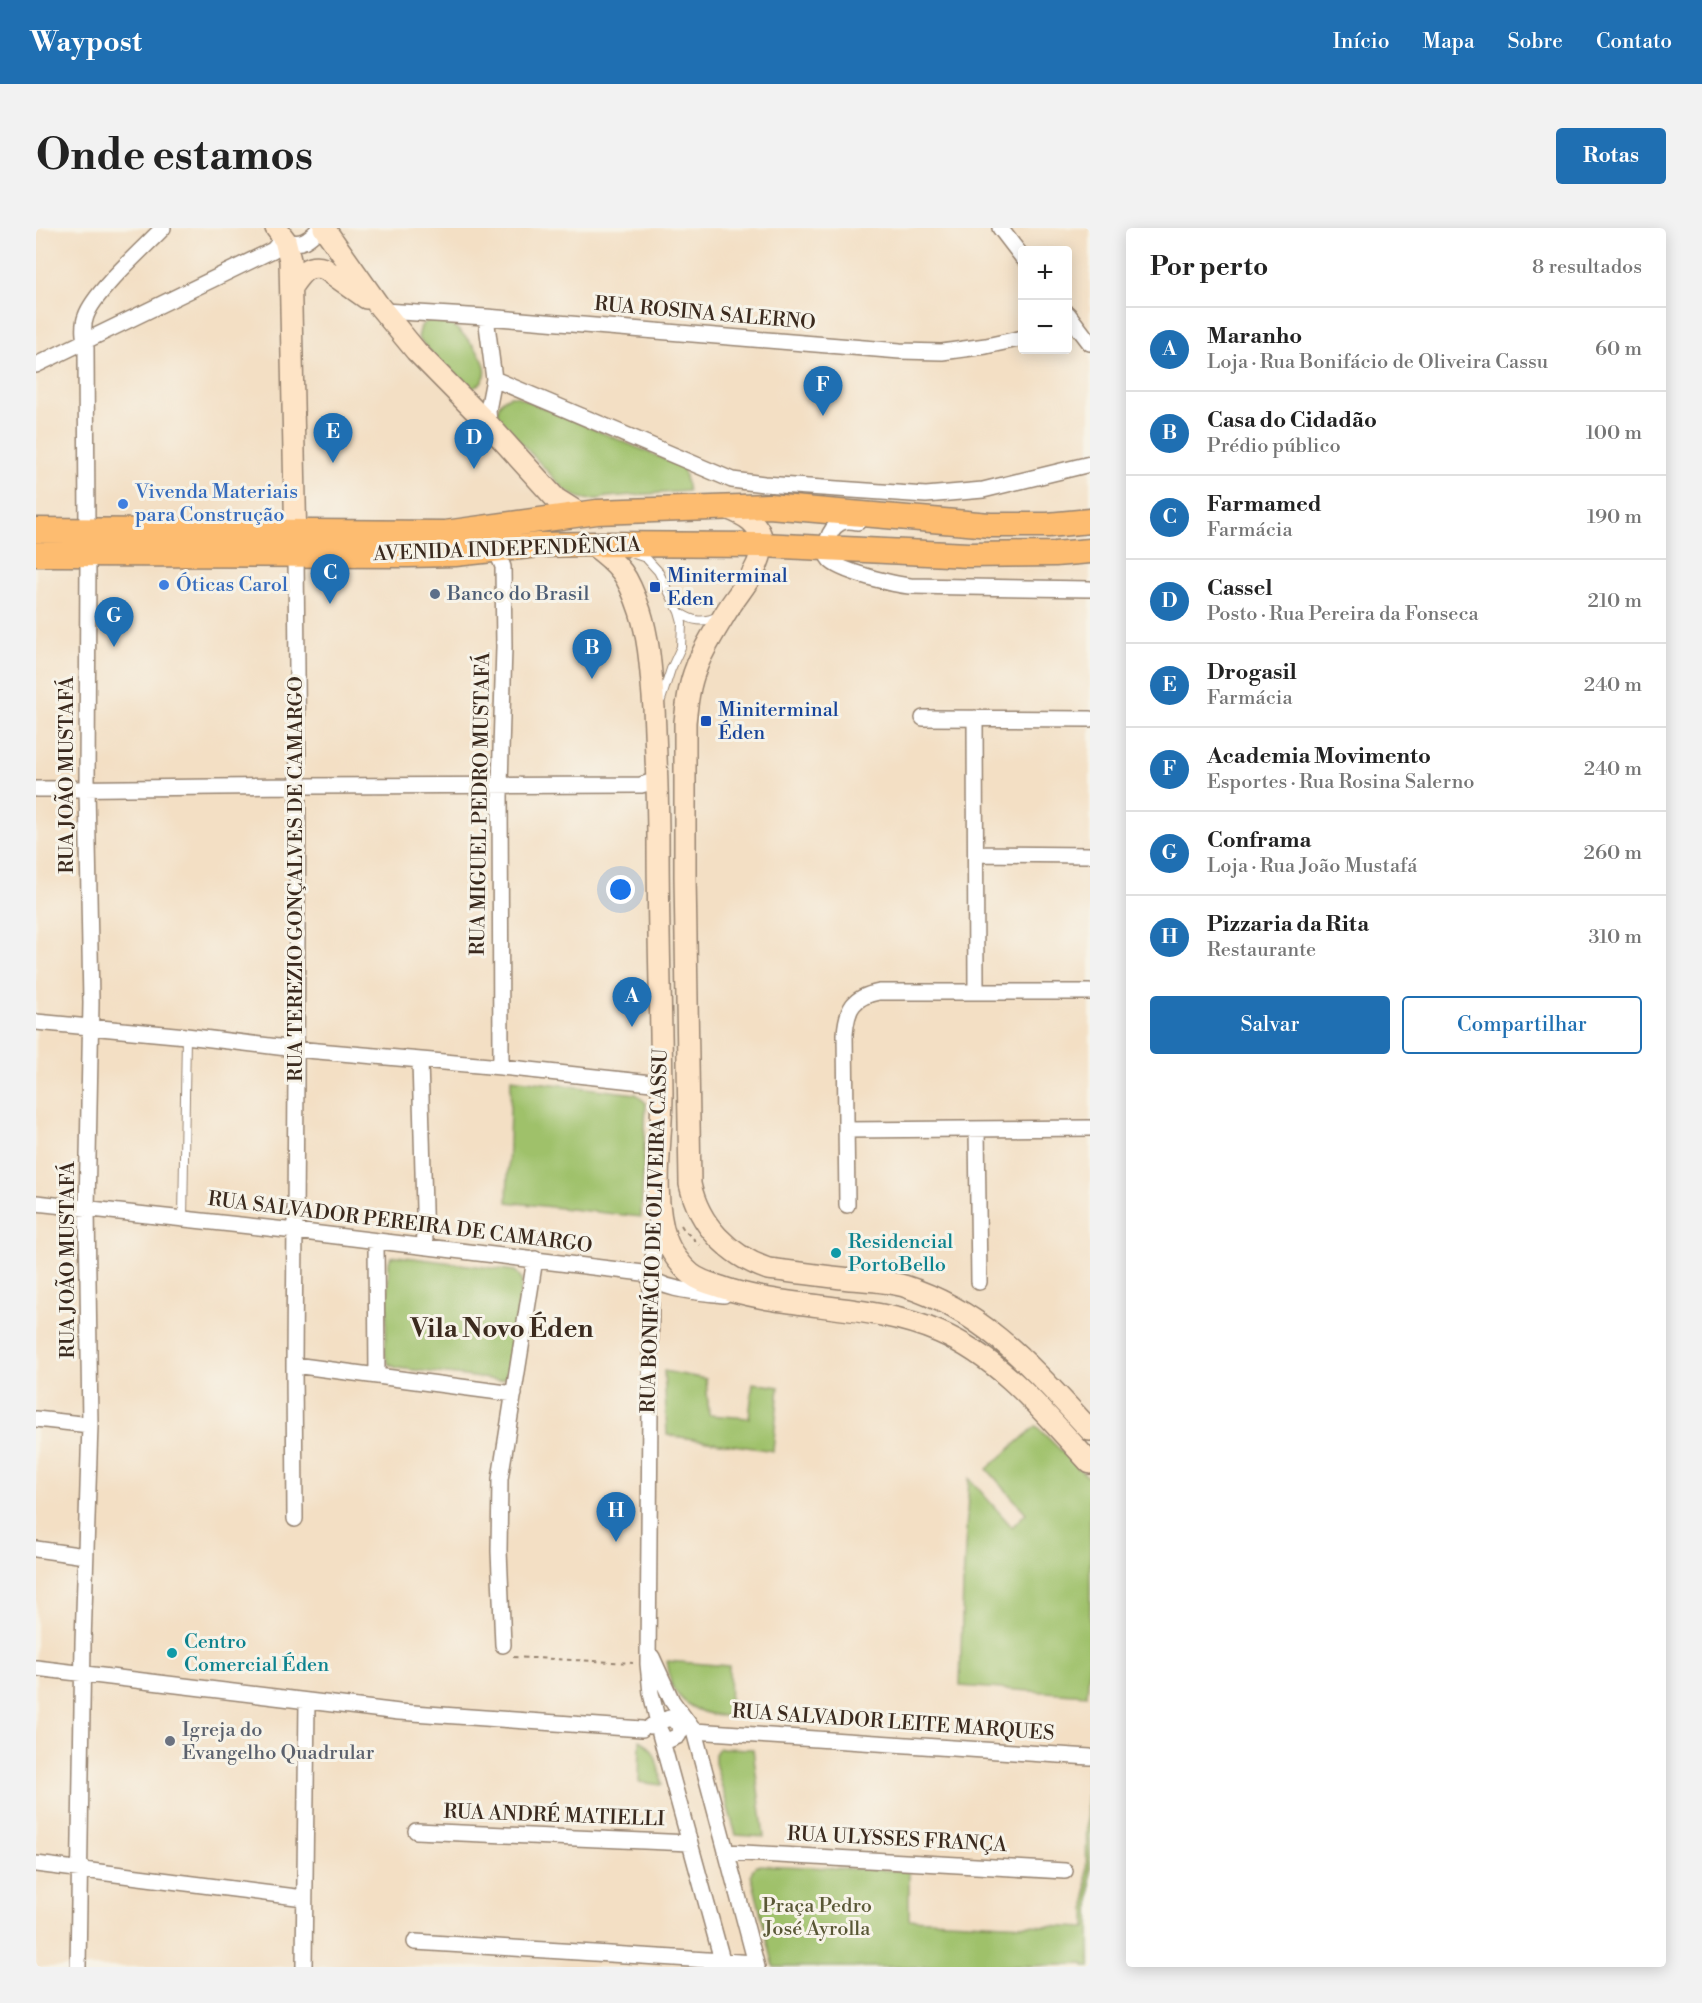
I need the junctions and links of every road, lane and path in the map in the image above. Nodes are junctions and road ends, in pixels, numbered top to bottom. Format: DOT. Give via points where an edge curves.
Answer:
graph roads {
  1 [pos="163,228"];
  2 [pos="322,228"];
  3 [pos="1000,228"];
  4 [pos="1008,228"];
  5 [pos="280,234"];
  6 [pos="1011,244"];
  7 [pos="1018,252"];
  8 [pos="292,286"];
  9 [pos="381,309"];
  10 [pos="486,317"];
  11 [pos="1075,322"];
  12 [pos="1018,339"];
  13 [pos="84,341"];
  14 [pos="1090,343"];
  15 [pos="36,365"];
  16 [pos="494,379"];
  17 [pos="489,425"];
  18 [pos="1090,464"];
  19 [pos="722,507"];
  20 [pos="580,514"];
  21 [pos="921,519"];
  22 [pos="1090,521"];
  23 [pos="36,530"];
  24 [pos="87,542"];
  25 [pos="296,544"];
  26 [pos="591,544"];
  27 [pos="762,545"];
  28 [pos="826,548"];
  29 [pos="488,550"];
  30 [pos="1090,551"];
  31 [pos="36,554"];
  32 [pos="1090,589"];
  33 [pos="679,612"];
  34 [pos="726,612"];
  35 [pos="923,718"];
  36 [pos="975,718"];
  37 [pos="1090,719"];
  38 [pos="655,737"];
  39 [pos="685,752"];
  40 [pos="658,780"];
  41 [pos="500,785"];
  42 [pos="297,786"];
  43 [pos="87,788"];
  44 [pos="36,789"];
  45 [pos="976,854"];
  46 [pos="1090,855"];
  47 [pos="976,992"];
  48 [pos="1090,992"];
  49 [pos="36,1022"];
  50 [pos="90,1027"];
  51 [pos="186,1036"];
  52 [pos="295,1049"];
  53 [pos="420,1060"];
  54 [pos="501,1067"];
  55 [pos="661,1084"];
  56 [pos="1090,1128"];
  57 [pos="977,1129"];
  58 [pos="846,1130"];
  59 [pos="689,1167"];
  60 [pos="36,1203"];
  61 [pos="659,1204"];
  62 [pos="847,1205"];
  63 [pos="87,1209"];
  64 [pos="183,1219"];
  65 [pos="295,1231"];
  66 [pos="376,1241"];
  67 [pos="425,1246"];
  68 [pos="535,1259"];
  69 [pos="854,1277"];
  70 [pos="651,1280"];
  71 [pos="979,1282"];
  72 [pos="756,1297"];
  73 [pos="792,1302"];
  74 [pos="294,1365"];
  75 [pos="377,1376"];
  76 [pos="514,1394"];
  77 [pos="36,1419"];
  78 [pos="90,1425"];
  79 [pos="1090,1430"];
  80 [pos="1090,1463"];
  81 [pos="295,1518"];
  82 [pos="36,1549"];
  83 [pos="85,1556"];
  84 [pos="503,1646"];
  85 [pos="648,1657"];
  86 [pos="36,1668"];
  87 [pos="83,1674"];
  88 [pos="307,1701"];
  89 [pos="665,1730"];
  90 [pos="694,1731"];
  91 [pos="1090,1757"];
  92 [pos="416,1831"];
  93 [pos="690,1843"];
  94 [pos="726,1852"];
  95 [pos="36,1864"];
  96 [pos="78,1869"];
  97 [pos="1065,1870"];
  98 [pos="304,1898"];
  99 [pos="415,1942"];
  100 [pos="723,1964"];
  101 [pos="756,1965"];
  102 [pos="78,1967"];
  103 [pos="304,1967"];
  1 -- 13 [label="street, RUA JOÃO MUSTAFÁ" via="92,304 84,322"];
  2 -- 5 [label="street" via="299,243"];
  2 -- 9 [label="main road"];
  3 -- 6 [label="street"];
  4 -- 6 [label="street"];
  5 -- 8 [label="main road, RUA TEREZIO GONÇALVES DE CAMARGO" via="290,260"];
  5 -- 13 [label="street" via="273,250"];
  6 -- 7 [label="street"];
  8 -- 9 [label="main road" via="300,273 318,267"];
  8 -- 25 [label="main road, RUA TEREZIO GONÇALVES DE CAMARGO"];
  9 -- 10 [label="street, RUA ROSINA SALERNO"];
  9 -- 17 [label="main road" via="416,351"];
  10 -- 12 [label="street, RUA ROSINA SALERNO" via="942,352"];
  10 -- 16 [label="street"];
  11 -- 14 [label="street"];
  13 -- 15 [label="street"];
  13 -- 24 [label="street, RUA JOÃO MUSTAFÁ"];
  16 -- 17 [label="street"];
  16 -- 18 [label="street" via="732,480 926,495 983,490"];
  17 -- 20 [label="main road" via="556,499"];
  19 -- 20 [label="main road, AVENIDA INDEPENDÊNCIA"];
  19 -- 21 [label="main road, AVENIDA INDEPENDÊNCIA" via="769,506"];
  19 -- 27 [label="main road, AVENIDA INDEPENDÊNCIA" via="752,520"];
  20 -- 25 [label="main road, AVENIDA INDEPENDÊNCIA" via="445,533"];
  21 -- 22 [label="main road, AVENIDA INDEPENDÊNCIA" via="990,525"];
  21 -- 28 [label="street, AVENIDA INDEPENDÊNCIA" via="900,526 842,522 831,531"];
  23 -- 24 [label="main road, AVENIDA INDEPENDÊNCIA"];
  24 -- 25 [label="main road, AVENIDA INDEPENDÊNCIA"];
  24 -- 25 [label="main road, AVENIDA INDEPENDÊNCIA" via="90,546 97,542 149,541 171,532"];
  24 -- 31 [label="main road, AVENIDA INDEPENDÊNCIA"];
  24 -- 43 [label="street, RUA JOÃO MUSTAFÁ"];
  25 -- 29 [label="main road, AVENIDA INDEPENDÊNCIA" via="455,554"];
  25 -- 42 [label="street, RUA TEREZIO GONÇALVES DE CAMARGO"];
  26 -- 27 [label="main road, AVENIDA INDEPENDÊNCIA"];
  26 -- 29 [label="main road, AVENIDA INDEPENDÊNCIA"];
  26 -- 33 [label="lane" via="645,558 658,571"];
  26 -- 38 [label="main road, RUA BONIFÁCIO DE OLIVEIRA CASSU" via="621,568 641,614 651,668"];
  27 -- 28 [label="main road, AVENIDA INDEPENDÊNCIA"];
  27 -- 34 [label="main road, RUA BONIFÁCIO DE OLIVEIRA CASSU" via="757,563"];
  28 -- 30 [label="main road, AVENIDA INDEPENDÊNCIA" via="968,555"];
  28 -- 32 [label="street" via="829,560 836,564 897,585"];
  29 -- 41 [label="street, RUA MIGUEL PEDRO MUSTAFÁ" via="498,555 503,567"];
  33 -- 34 [label="lane" via="697,621"];
  33 -- 38 [label="lane" via="681,647 665,684"];
  34 -- 39 [label="main road, RUA BONIFÁCIO DE OLIVEIRA CASSU" via="696,667 688,697"];
  35 -- 36 [label="street"];
  36 -- 37 [label="street"];
  36 -- 45 [label="street"];
  38 -- 40 [label="main road, RUA BONIFÁCIO DE OLIVEIRA CASSU"];
  39 -- 40 [label="main road"];
  39 -- 59 [label="main road, RUA BONIFÁCIO DE OLIVEIRA CASSU"];
  40 -- 41 [label="street" via="641,785"];
  40 -- 55 [label="main road, RUA BONIFÁCIO DE OLIVEIRA CASSU"];
  41 -- 42 [label="street"];
  41 -- 54 [label="street, RUA MIGUEL PEDRO MUSTAFÁ"];
  42 -- 43 [label="street"];
  42 -- 52 [label="street, RUA TEREZIO GONÇALVES DE CAMARGO"];
  43 -- 44 [label="street"];
  43 -- 50 [label="street, RUA JOÃO MUSTAFÁ"];
  45 -- 46 [label="street"];
  45 -- 47 [label="street"];
  47 -- 48 [label="street"];
  47 -- 58 [label="street" via="879,992 865,995 852,1005 845,1034"];
  49 -- 50 [label="street"];
  50 -- 51 [label="street"];
  50 -- 63 [label="street, RUA JOÃO MUSTAFÁ"];
  51 -- 52 [label="street"];
  51 -- 64 [label="lane"];
  52 -- 53 [label="street"];
  52 -- 65 [label="street, RUA TEREZIO GONÇALVES DE CAMARGO"];
  53 -- 54 [label="street"];
  53 -- 67 [label="street"];
  54 -- 55 [label="street"];
  55 -- 59 [label="main road" via="678,1107 683,1152"];
  55 -- 61 [label="main road, RUA BONIFÁCIO DE OLIVEIRA CASSU"];
  56 -- 57 [label="street"];
  57 -- 58 [label="street"];
  57 -- 71 [label="street"];
  58 -- 62 [label="street"];
  59 -- 69 [label="main road, RUA BONIFÁCIO DE OLIVEIRA CASSU" via="695,1202 708,1226 741,1257 768,1269"];
  60 -- 63 [label="street, RUA SALVADOR PEREIRA DE CAMARGO"];
  61 -- 70 [label="street, RUA BONIFÁCIO DE OLIVEIRA CASSU"];
  61 -- 72 [label="main road" via="666,1240 689,1273 704,1282"];
  63 -- 64 [label="street, RUA SALVADOR PEREIRA DE CAMARGO"];
  63 -- 78 [label="street, RUA JOÃO MUSTAFÁ"];
  64 -- 65 [label="street, RUA SALVADOR PEREIRA DE CAMARGO"];
  65 -- 66 [label="street, RUA SALVADOR PEREIRA DE CAMARGO"];
  65 -- 74 [label="street, RUA TEREZIO GONÇALVES DE CAMARGO"];
  66 -- 67 [label="street, RUA SALVADOR PEREIRA DE CAMARGO"];
  66 -- 75 [label="street"];
  67 -- 68 [label="street, RUA SALVADOR PEREIRA DE CAMARGO"];
  68 -- 70 [label="street, RUA SALVADOR PEREIRA DE CAMARGO" via="643,1273"];
  68 -- 76 [label="street"];
  69 -- 73 [label="main road" via="847,1289 834,1297 802,1296"];
  69 -- 79 [label="main road, RUA BONIFÁCIO DE OLIVEIRA CASSU" via="904,1286 979,1322 1007,1344"];
  70 -- 72 [label="street, RUA SALVADOR PEREIRA DE CAMARGO" via="688,1290"];
  70 -- 85 [label="street, RUA BONIFÁCIO DE OLIVEIRA CASSU"];
  72 -- 73 [label="main road"];
  73 -- 80 [label="main road" via="905,1320 968,1346 995,1364"];
  74 -- 75 [label="street"];
  74 -- 81 [label="street, RUA TEREZIO GONÇALVES DE CAMARGO"];
  75 -- 76 [label="street"];
  76 -- 84 [label="street" via="500,1479"];
  77 -- 78 [label="street"];
  78 -- 83 [label="street, RUA JOÃO MUSTAFÁ"];
  82 -- 83 [label="street"];
  83 -- 87 [label="street, RUA JOÃO MUSTAFÁ"];
  84 -- 85 [label="path" via="513,1657"];
  85 -- 89 [label="street, RUA BONIFÁCIO DE OLIVEIRA CASSU" via="651,1693"];
  85 -- 90 [label="street, RUA BONIFÁCIO DE OLIVEIRA CASSU"];
  86 -- 87 [label="street, RUA SALVADOR LEITE MARQUES"];
  87 -- 88 [label="street, RUA SALVADOR LEITE MARQUES"];
  87 -- 96 [label="street, RUA JOÃO MUSTAFÁ"];
  88 -- 89 [label="street, RUA SALVADOR LEITE MARQUES" via="399,1712"];
  88 -- 98 [label="street"];
  89 -- 90 [label="street, RUA SALVADOR LEITE MARQUES"];
  89 -- 93 [label="street, RUA BONIFÁCIO DE OLIVEIRA CASSU"];
  90 -- 91 [label="street, RUA SALVADOR LEITE MARQUES"];
  90 -- 94 [label="street, RUA BONIFÁCIO DE OLIVEIRA CASSU"];
  92 -- 93 [label="street, RUA ANDRÉ MATIELLI"];
  93 -- 100 [label="street, RUA BONIFÁCIO DE OLIVEIRA CASSU"];
  94 -- 97 [label="street, RUA ULYSSES FRANÇA"];
  94 -- 101 [label="street, RUA BONIFÁCIO DE OLIVEIRA CASSU"];
  95 -- 96 [label="street"];
  96 -- 98 [label="street"];
  96 -- 102 [label="street, RUA JOÃO MUSTAFÁ"];
  98 -- 103 [label="street"];
  99 -- 100 [label="street"];
  100 -- 101 [label="street, RUA BONIFÁCIO DE OLIVEIRA CASSU"];
}
